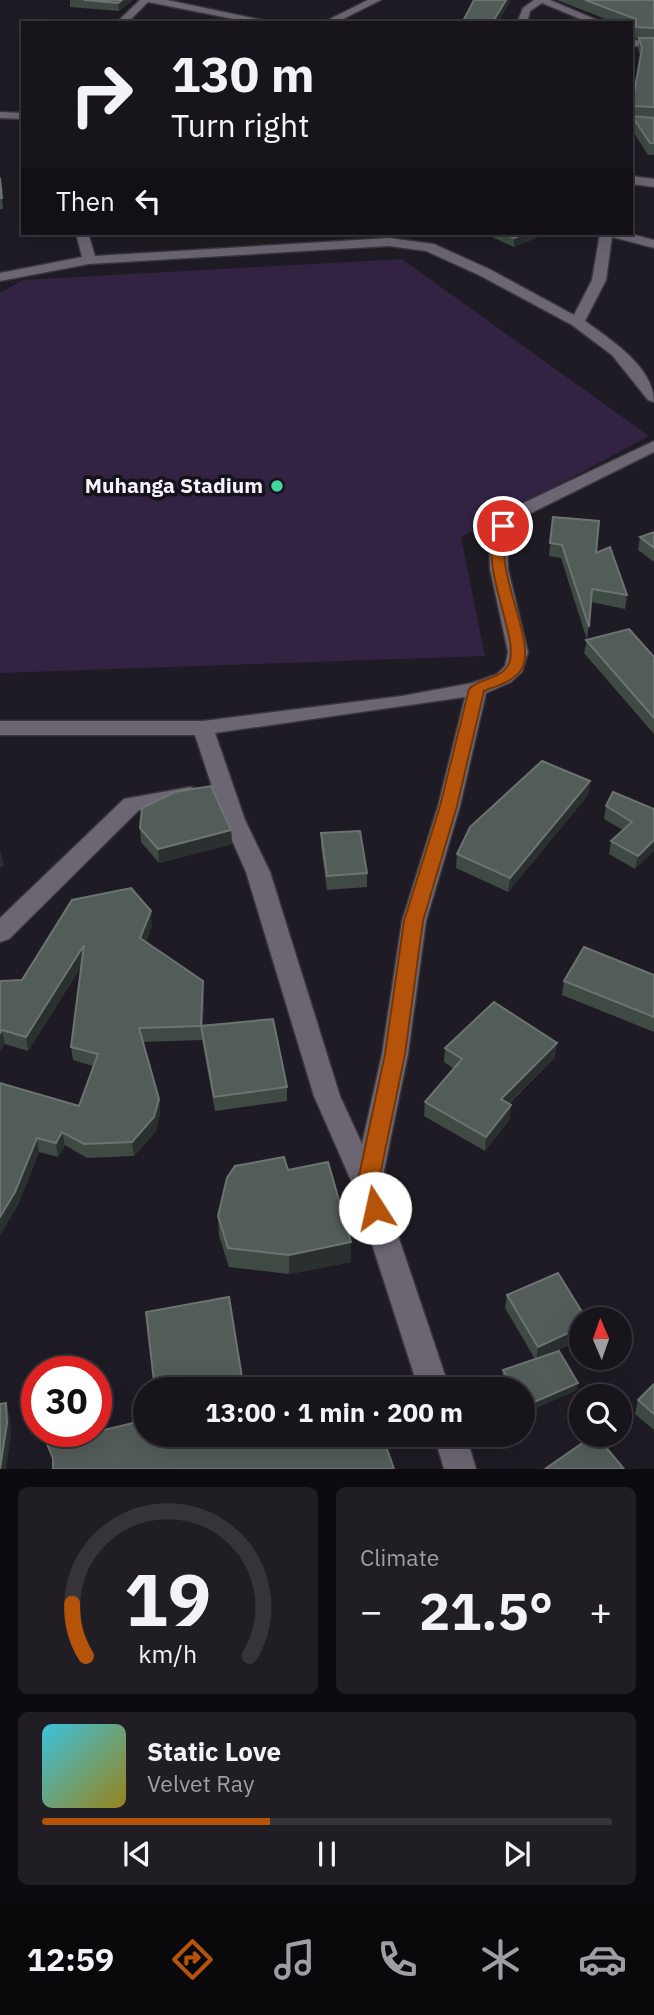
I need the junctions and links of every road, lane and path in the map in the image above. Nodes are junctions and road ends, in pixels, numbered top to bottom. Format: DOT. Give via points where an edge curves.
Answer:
graph roads {
  1 [pos="145,0"];
  2 [pos="152,0"];
  3 [pos="376,0"];
  4 [pos="541,0"];
  5 [pos="123,21"];
  6 [pos="261,21"];
  7 [pos="331,21"];
  8 [pos="523,21"];
  9 [pos="593,21"];
  10 [pos="633,43"];
  11 [pos="654,44"];
  12 [pos="0,116"];
  13 [pos="21,116"];
  14 [pos="633,180"];
  15 [pos="654,183"];
  16 [pos="83,235"];
  17 [pos="606,235"];
  18 [pos="620,235"];
  19 [pos="654,244"];
  20 [pos="89,260"];
  21 [pos="0,277"];
  22 [pos="577,322"];
  23 [pos="647,377"];
  24 [pos="654,397"];
  25 [pos="654,446"];
  26 [pos="477,689"];
  27 [pos="0,728"];
  28 [pos="202,728"];
  29 [pos="223,788"];
  30 [pos="0,933"];
  31 [pos="367,1185"];
  32 [pos="431,1377"];
  33 [pos="454,1447"];
  34 [pos="460,1469"];
  1 -- 5 [label="street"];
  2 -- 6 [label="street"];
  3 -- 7 [label="street"];
  4 -- 8 [label="street" via="526,10"];
  4 -- 9 [label="street"];
  10 -- 11 [label="street"];
  12 -- 13 [label="street"];
  14 -- 15 [label="street"];
  16 -- 20 [label="street"];
  17 -- 22 [label="street" via="597,289"];
  18 -- 19 [label="street"];
  20 -- 21 [label="street"];
  20 -- 22 [label="street" via="412,243 484,271"];
  22 -- 23 [label="street"];
  23 -- 24 [label="street"];
  25 -- 26 [label="street" via="521,510 503,526 498,535 499,569 518,652 515,668 504,678"];
  26 -- 28 [label="street"];
  26 -- 31 [label="street" via="449,806 414,921 395,1054"];
  27 -- 28 [label="street"];
  28 -- 29 [label="street"];
  29 -- 30 [label="street" via="132,804"];
  29 -- 31 [label="street" via="258,872 327,1096"];
  31 -- 32 [label="street"];
  33 -- 34 [label="street"];
}
